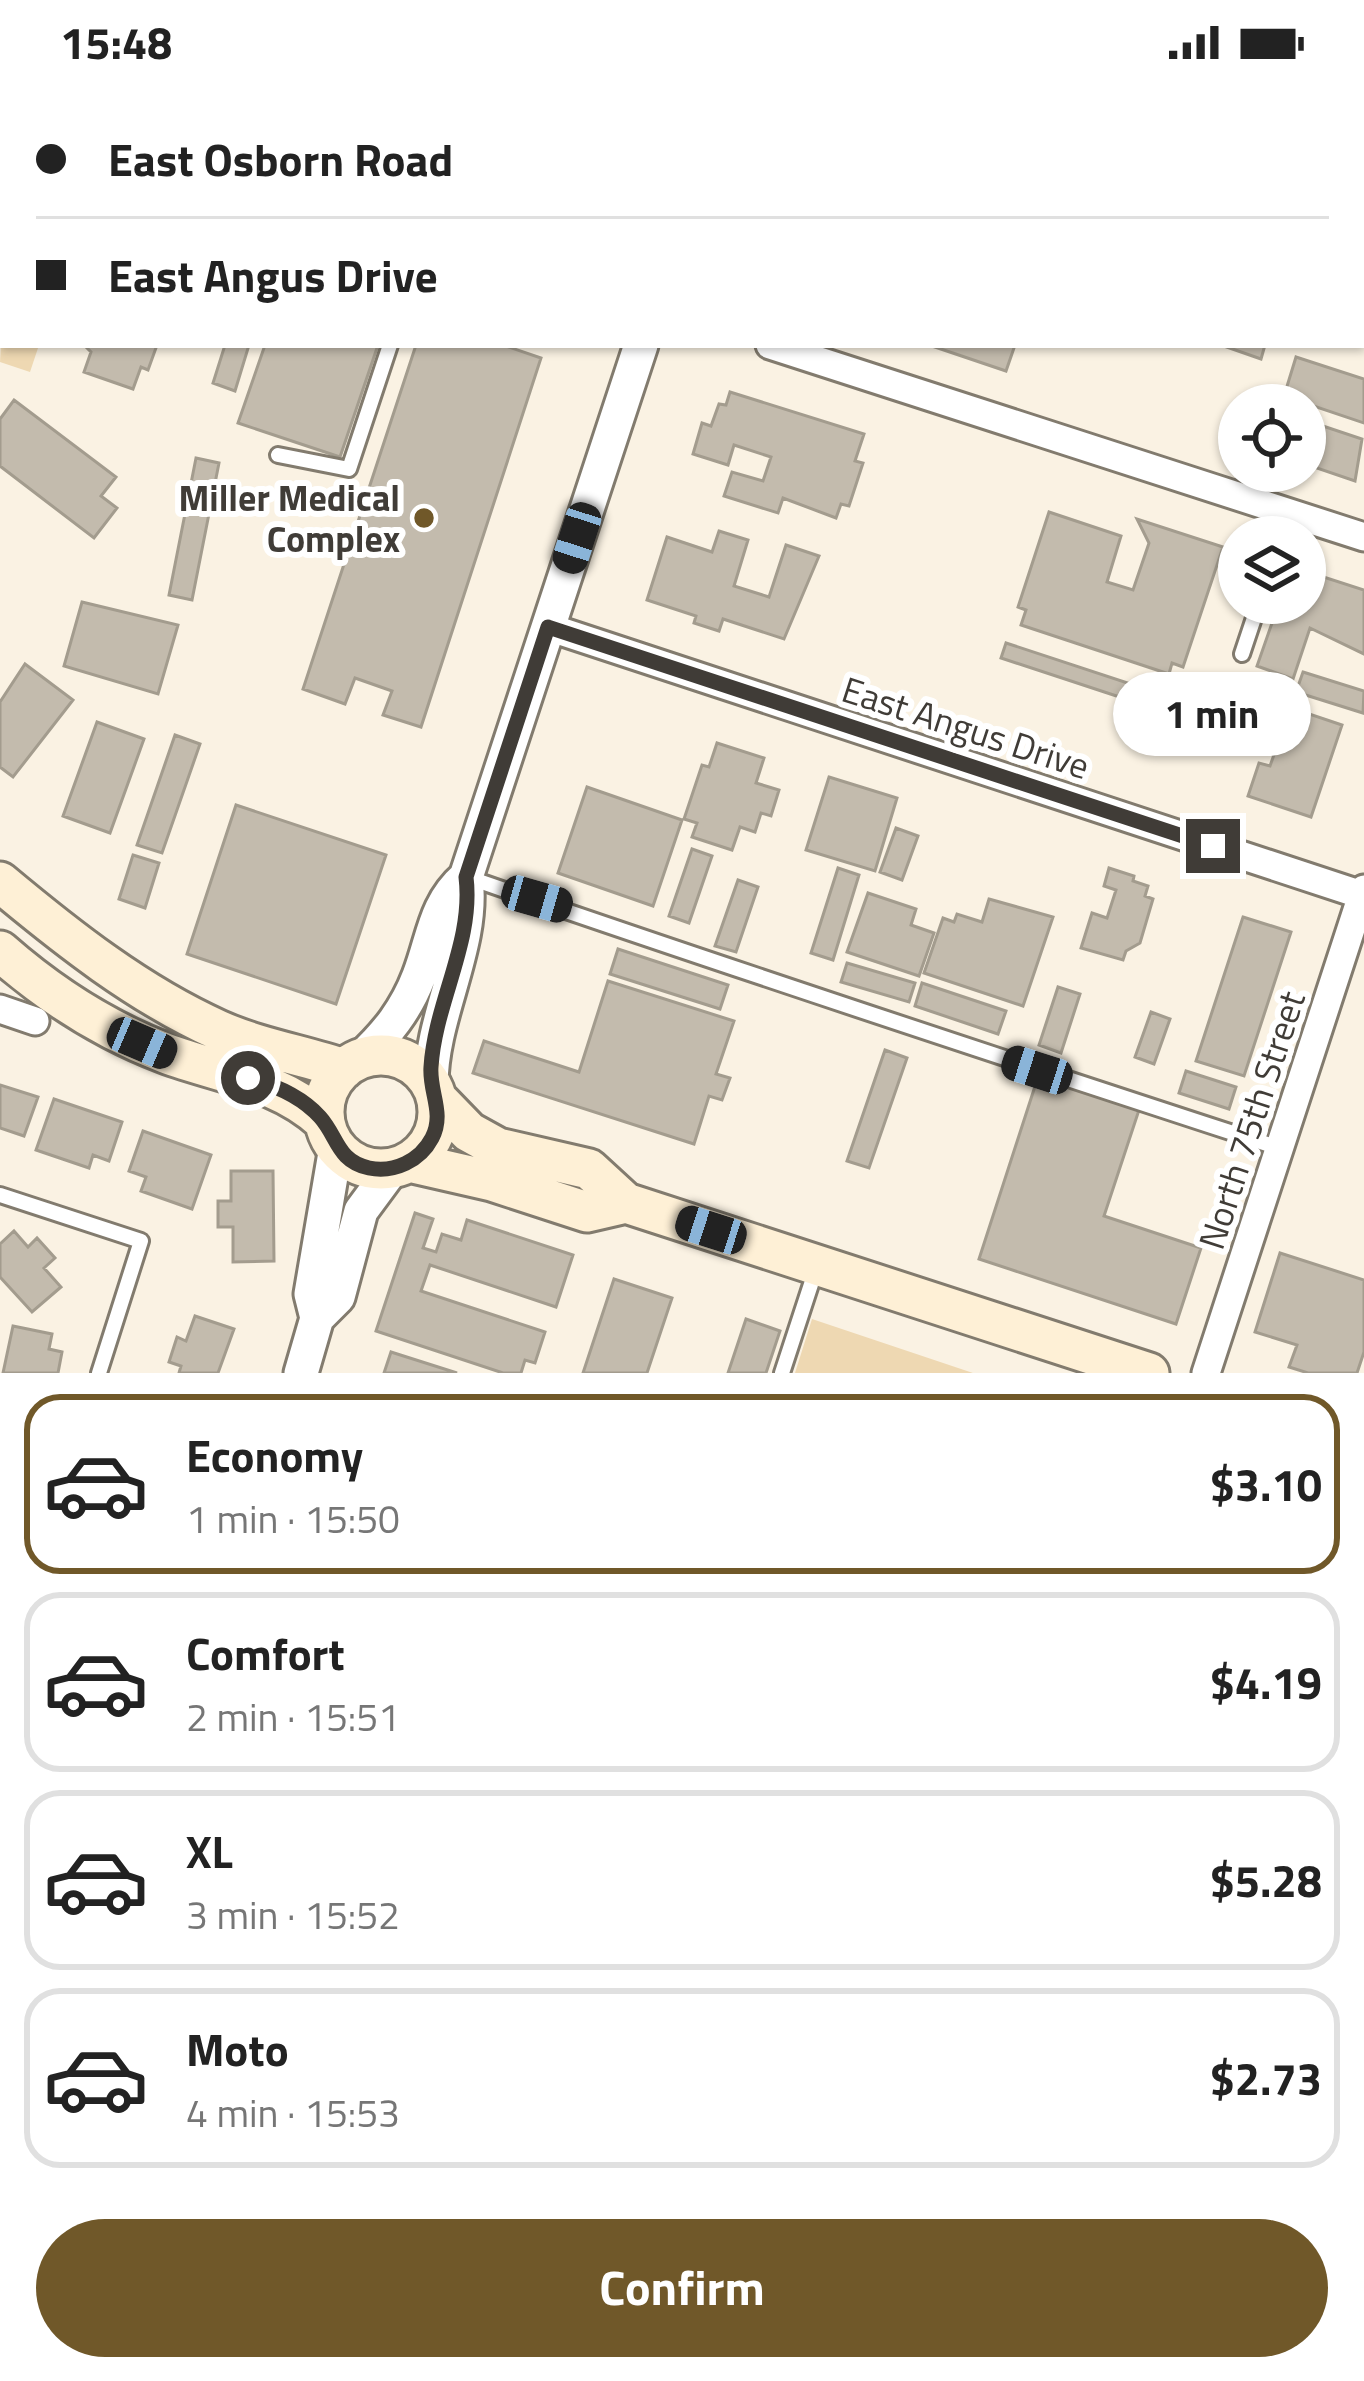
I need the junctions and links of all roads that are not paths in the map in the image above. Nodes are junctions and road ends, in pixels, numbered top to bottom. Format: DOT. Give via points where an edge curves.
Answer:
graph roads {
  1 [pos="390,348"];
  2 [pos="639,348"];
  3 [pos="779,348"];
  4 [pos="278,455"];
  5 [pos="1259,516"];
  6 [pos="1326,531"];
  7 [pos="1364,537"];
  8 [pos="1252,624"];
  9 [pos="548,627"];
  10 [pos="1243,654"];
  11 [pos="466,877"];
  12 [pos="0,882"];
  13 [pos="1363,892"];
  14 [pos="0,951"];
  15 [pos="0,1009"];
  16 [pos="35,1021"];
  17 [pos="352,1064"];
  18 [pos="434,1092"];
  19 [pos="330,1134"];
  20 [pos="1279,1148"];
  21 [pos="400,1166"];
  22 [pos="0,1195"];
  23 [pos="626,1203"];
  24 [pos="818,1265"];
  25 [pos="317,1318"];
  26 [pos="99,1373"];
  27 [pos="301,1373"];
  28 [pos="782,1373"];
  29 [pos="1149,1373"];
  30 [pos="1206,1373"];
  1 -- 4 [label="lane" via="349,470"];
  2 -- 9 [label="street"];
  3 -- 5 [label="street"];
  6 -- 7 [label="street"];
  8 -- 10 [label="lane"];
  9 -- 11 [label="street"];
  9 -- 13 [label="street, East Angus Drive"];
  11 -- 17 [label="street" via="442,897 399,1019"];
  11 -- 18 [label="street" via="470,908 434,1047"];
  11 -- 20 [label="lane"];
  12 -- 17 [label="main road" via="182,1012 252,1042"];
  13 -- 20 [label="street, North 75th Street"];
  14 -- 19 [label="main road" via="71,1008 118,1033 271,1084"];
  15 -- 16 [label="street"];
  17 -- 18 [label="main road" via="399,1058"];
  17 -- 19 [label="main road" via="331,1084"];
  18 -- 21 [label="main road" via="433,1136"];
  18 -- 23 [label="main road" via="486,1142 589,1169"];
  19 -- 21 [label="main road" via="356,1164"];
  19 -- 25 [label="street" via="311,1294"];
  20 -- 30 [label="street, North 75th Street"];
  21 -- 23 [label="main road" via="493,1181 587,1212"];
  21 -- 25 [label="street" via="361,1211 338,1297"];
  22 -- 26 [label="lane" via="141,1241"];
  23 -- 24 [label="main road"];
  24 -- 28 [label="lane"];
  24 -- 29 [label="main road"];
  25 -- 27 [label="street"];
}
